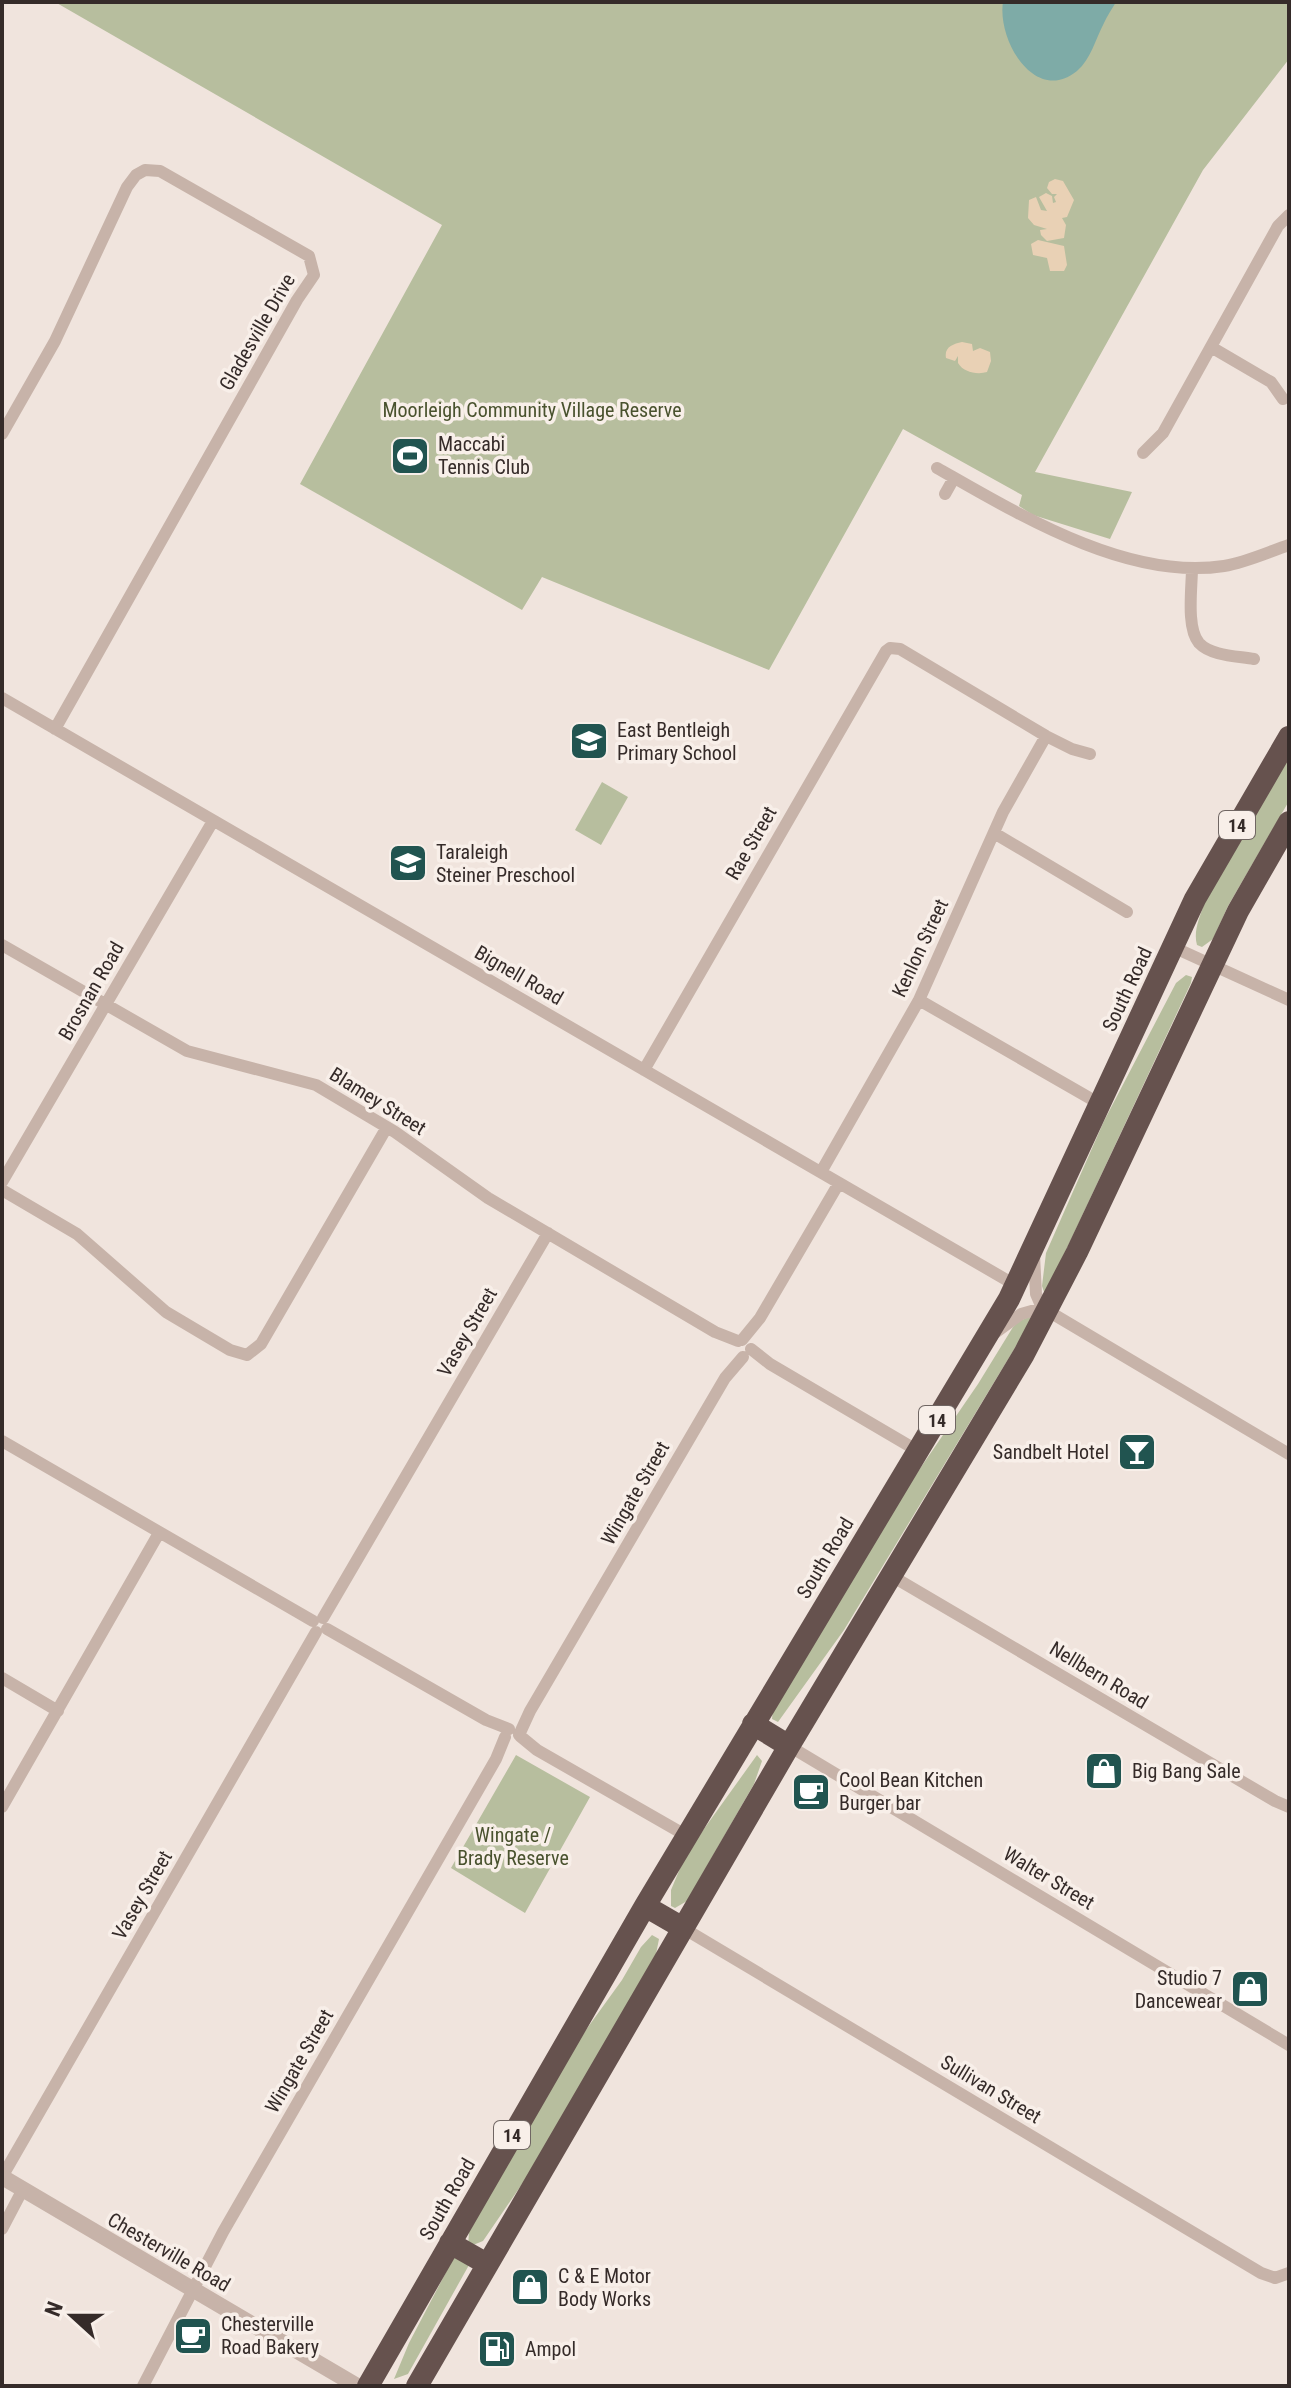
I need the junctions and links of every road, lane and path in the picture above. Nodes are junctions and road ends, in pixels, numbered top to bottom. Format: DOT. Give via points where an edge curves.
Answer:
graph roads {
  1 [pos="1289,215"];
  2 [pos="1211,347"];
  3 [pos="1283,399"];
  4 [pos="2,434"];
  5 [pos="1143,453"];
  6 [pos="937,468"];
  7 [pos="954,478"];
  8 [pos="945,494"];
  9 [pos="1289,545"];
  10 [pos="1192,568"];
  11 [pos="1254,659"];
  12 [pos="2,698"];
  13 [pos="55,729"];
  14 [pos="1046,736"];
  15 [pos="1289,737"];
  16 [pos="1090,754"];
  17 [pos="213,821"];
  18 [pos="1289,822"];
  19 [pos="994,833"];
  20 [pos="1127,912"];
  21 [pos="2,945"];
  22 [pos="1173,947"];
  23 [pos="1212,965"];
  24 [pos="919,1000"];
  25 [pos="1289,1000"];
  26 [pos="106,1006"];
  27 [pos="644,1070"];
  28 [pos="1100,1104"];
  29 [pos="387,1127"];
  30 [pos="821,1172"];
  31 [pos="2,1182"];
  32 [pos="839,1183"];
  33 [pos="2,1190"];
  34 [pos="548,1233"];
  35 [pos="1033,1250"];
  36 [pos="1017,1286"];
  37 [pos="1045,1309"];
  38 [pos="986,1340"];
  39 [pos="742,1348"];
  40 [pos="2,1441"];
  41 [pos="918,1451"];
  42 [pos="1289,1454"];
  43 [pos="159,1533"];
  44 [pos="890,1575"];
  45 [pos="320,1625"];
  46 [pos="2,1678"];
  47 [pos="58,1711"];
  48 [pos="753,1724"];
  49 [pos="512,1736"];
  50 [pos="789,1746"];
  51 [pos="2,1807"];
  52 [pos="1289,1807"];
  53 [pos="687,1836"];
  54 [pos="645,1906"];
  55 [pos="683,1928"];
  56 [pos="1289,2045"];
  57 [pos="2,2177"];
  58 [pos="23,2189"];
  59 [pos="2,2229"];
  60 [pos="450,2243"];
  61 [pos="487,2264"];
  62 [pos="1285,2275"];
  63 [pos="193,2289"];
  64 [pos="143,2386"];
  65 [pos="357,2386"];
  66 [pos="368,2386"];
  67 [pos="417,2386"];
  1 -- 2 [label="street"];
  2 -- 3 [label="street" via="1271,382"];
  2 -- 5 [label="street" via="1163,433"];
  4 -- 13 [label="street, Gladesville Drive" via="55,341 136,175 152,168 160,171 309,256 314,275"];
  6 -- 7 [label="street"];
  7 -- 8 [label="street"];
  7 -- 10 [label="street" via="1031,522 1143,564"];
  9 -- 10 [label="street" via="1234,564"];
  10 -- 11 [label="street" via="1191,623 1199,643"];
  12 -- 13 [label="street, Bignell Road"];
  13 -- 17 [label="street, Bignell Road"];
  14 -- 16 [label="street"];
  14 -- 19 [label="street, Kenlon Street"];
  14 -- 27 [label="street, Rae Street" via="900,649 882,654"];
  15 -- 22 [label="highway, South Road / 14"];
  17 -- 26 [label="street, Brosnan Road"];
  17 -- 27 [label="street, Bignell Road"];
  18 -- 23 [label="highway, 14"];
  19 -- 20 [label="street"];
  19 -- 24 [label="street, Kenlon Street"];
  21 -- 26 [label="street, Blamey Street"];
  22 -- 23 [label="street"];
  22 -- 28 [label="highway, South Road / 14"];
  23 -- 25 [label="street"];
  23 -- 37 [label="highway, 14"];
  24 -- 28 [label="street"];
  24 -- 30 [label="street, Kenlon Street"];
  26 -- 29 [label="street, Blamey Street" via="187,1051 316,1085"];
  26 -- 31 [label="street, Brosnan Road"];
  27 -- 30 [label="street, Bignell Road"];
  28 -- 35 [label="highway, South Road / 14"];
  29 -- 33 [label="street" via="261,1344 247,1355 166,1312 77,1234"];
  29 -- 34 [label="street, Blamey Street"];
  30 -- 32 [label="street, Bignell Road"];
  32 -- 36 [label="street, Bignell Road"];
  32 -- 39 [label="street, Wingate Street"];
  34 -- 39 [label="street, Blamey Street"];
  34 -- 45 [label="street, Vasey Street"];
  35 -- 36 [label="highway, South Road / 14"];
  35 -- 37 [label="street" via="1035,1289"];
  36 -- 38 [label="highway, South Road / 14"];
  37 -- 38 [label="street" via="1021,1314"];
  37 -- 42 [label="street"];
  37 -- 44 [label="highway, 14"];
  38 -- 41 [label="highway, South Road / 14"];
  39 -- 41 [label="street, Blamey Street"];
  39 -- 49 [label="street, Wingate Street"];
  40 -- 43 [label="street"];
  41 -- 48 [label="highway, South Road / 14"];
  43 -- 45 [label="street"];
  43 -- 47 [label="street"];
  44 -- 50 [label="highway, 14"];
  44 -- 52 [label="street, Nellbern Road"];
  45 -- 49 [label="street"];
  45 -- 57 [label="street, Vasey Street"];
  46 -- 47 [label="street"];
  47 -- 51 [label="street"];
  48 -- 50 [label="highway"];
  48 -- 53 [label="highway, South Road / 14"];
  49 -- 53 [label="street"];
  49 -- 63 [label="street, Wingate Street"];
  50 -- 55 [label="highway, 14"];
  50 -- 56 [label="street, Walter Street"];
  53 -- 54 [label="highway, South Road / 14"];
  54 -- 55 [label="highway"];
  54 -- 60 [label="highway, South Road / 14"];
  55 -- 61 [label="highway, 14"];
  55 -- 62 [label="street, Sullivan Street" via="1261,2273"];
  57 -- 58 [label="street, Chesterville Road"];
  58 -- 59 [label="street"];
  58 -- 63 [label="street, Chesterville Road"];
  60 -- 61 [label="highway"];
  60 -- 66 [label="highway, South Road / 14"];
  61 -- 67 [label="highway, 14"];
  63 -- 64 [label="street, Wingate Street"];
  63 -- 65 [label="street, Chesterville Road"];
}
